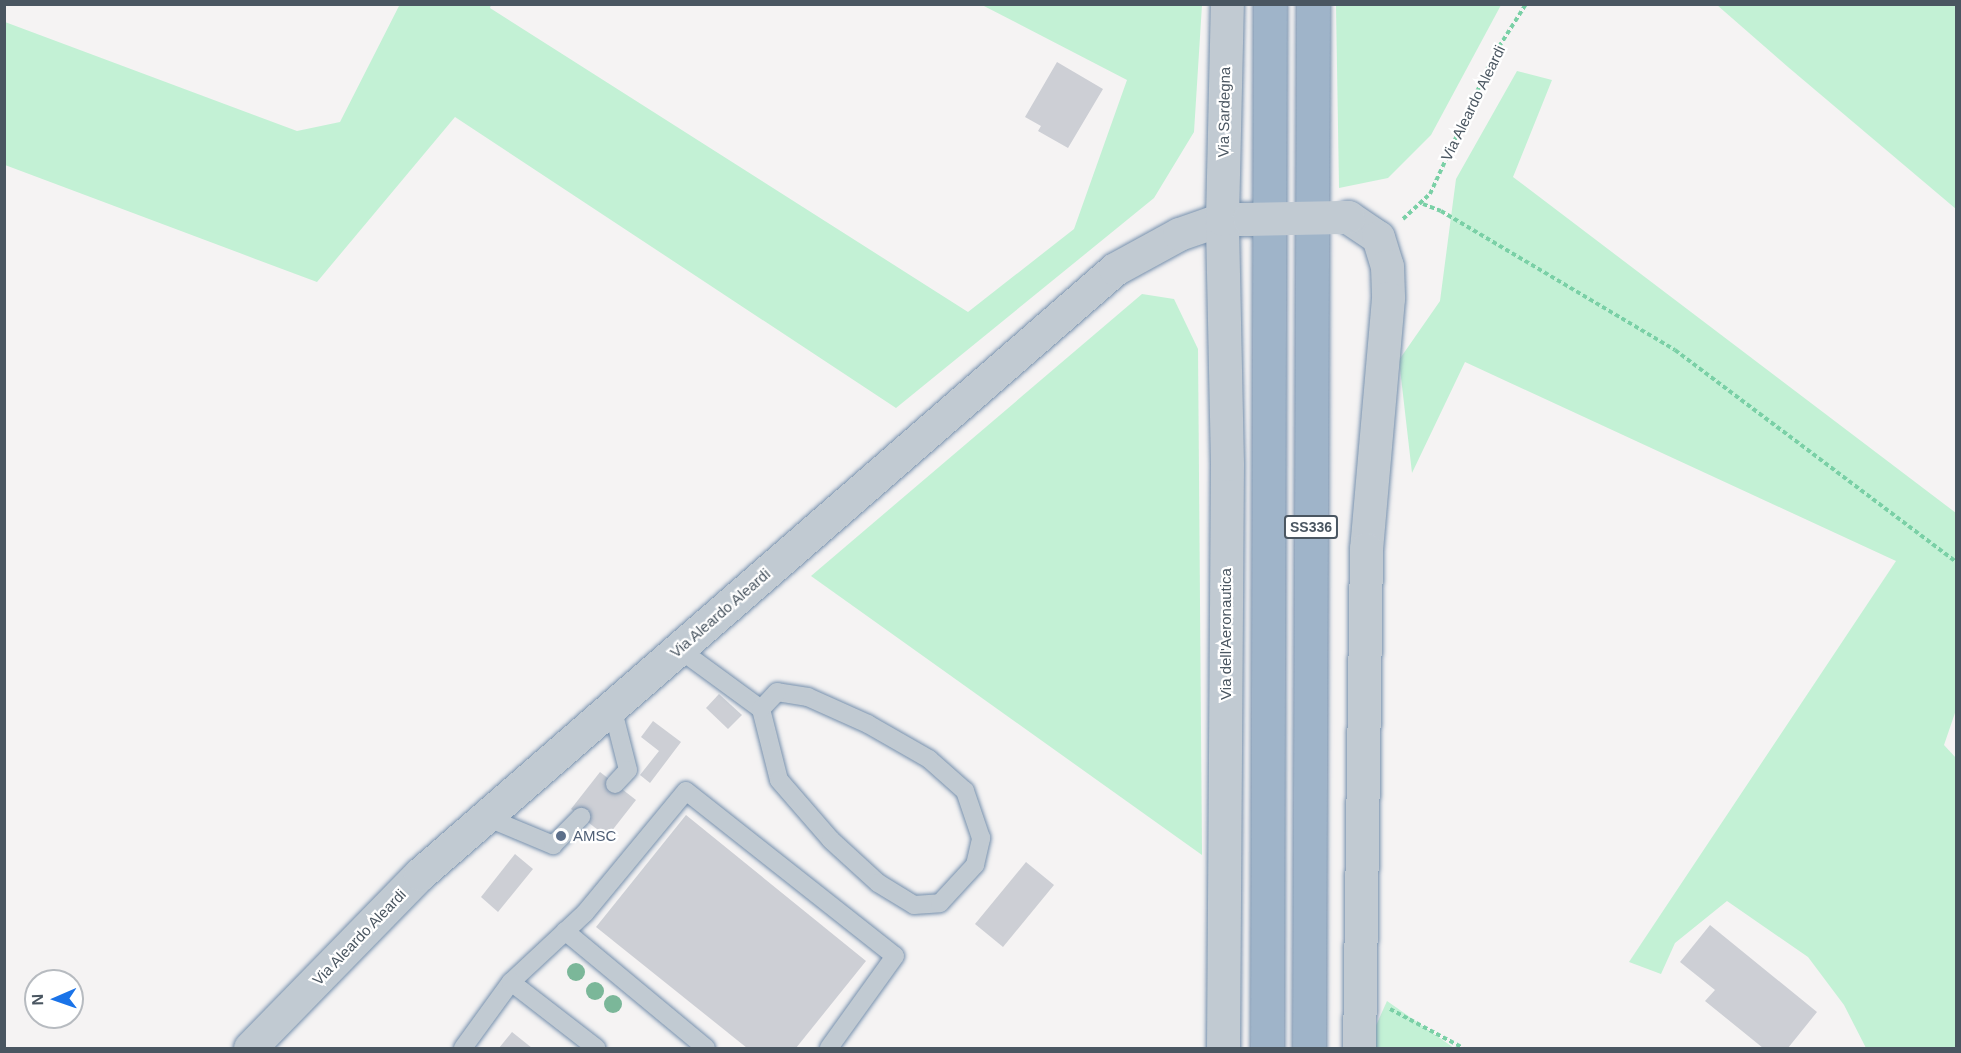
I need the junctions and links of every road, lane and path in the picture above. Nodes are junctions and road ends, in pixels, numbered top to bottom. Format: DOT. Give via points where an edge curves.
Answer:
graph roads {
  1 [pos="1227,4"];
  2 [pos="1270,4"];
  3 [pos="1313,4"];
  4 [pos="1526,4"];
  5 [pos="1235,219"];
  6 [pos="1956,562"];
  7 [pos="679,649"];
  8 [pos="612,707"];
  9 [pos="761,709"];
  10 [pos="615,784"];
  11 [pos="486,817"];
  12 [pos="581,817"];
  13 [pos="565,931"];
  14 [pos="511,982"];
  15 [pos="1359,993"];
  16 [pos="250,1048"];
  17 [pos="463,1048"];
  18 [pos="596,1048"];
  19 [pos="706,1048"];
  20 [pos="829,1048"];
  21 [pos="1223,1048"];
  22 [pos="1267,1048"];
  23 [pos="1310,1048"];
  24 [pos="1359,1048"];
  25 [pos="1463,1048"];
  1 -- 5 [label="street, Via Sardegna"];
  2 -- 22 [label="highway, SS336"];
  3 -- 23 [label="highway, SS336"];
  4 -- 6 [label="path, Via Aleardo Aleardi" via="1496,53 1423,204 1675,350"];
  5 -- 7 [label="street, Via Aleardo Aleardi" via="1179,234 1115,269"];
  5 -- 15 [label="street, Via Aleardo Aleardi, bridge" via="1348,217 1378,237 1387,266 1388,298 1366,549"];
  5 -- 21 [label="street, Via dell'Aeronautica" via="1227,464"];
  7 -- 8 [label="street, Via Aleardo Aleardi"];
  7 -- 9 [label="lane"];
  8 -- 10 [label="lane" via="628,770"];
  8 -- 11 [label="street, Via Aleardo Aleardi"];
  9 -- 9 [label="lane" via="779,780 831,840 878,883 914,905 940,903 975,865 981,838 965,791 929,759 868,724 808,697 777,692"];
  11 -- 12 [label="lane" via="553,845"];
  11 -- 16 [label="street, Via Aleardo Aleardi" via="420,874"];
  13 -- 14 [label="lane"];
  13 -- 19 [label="lane"];
  13 -- 20 [label="lane" via="686,791 895,956"];
  14 -- 17 [label="lane"];
  14 -- 18 [label="lane"];
  15 -- 24 [label="street"];
  15 -- 25 [label="path"];
}
